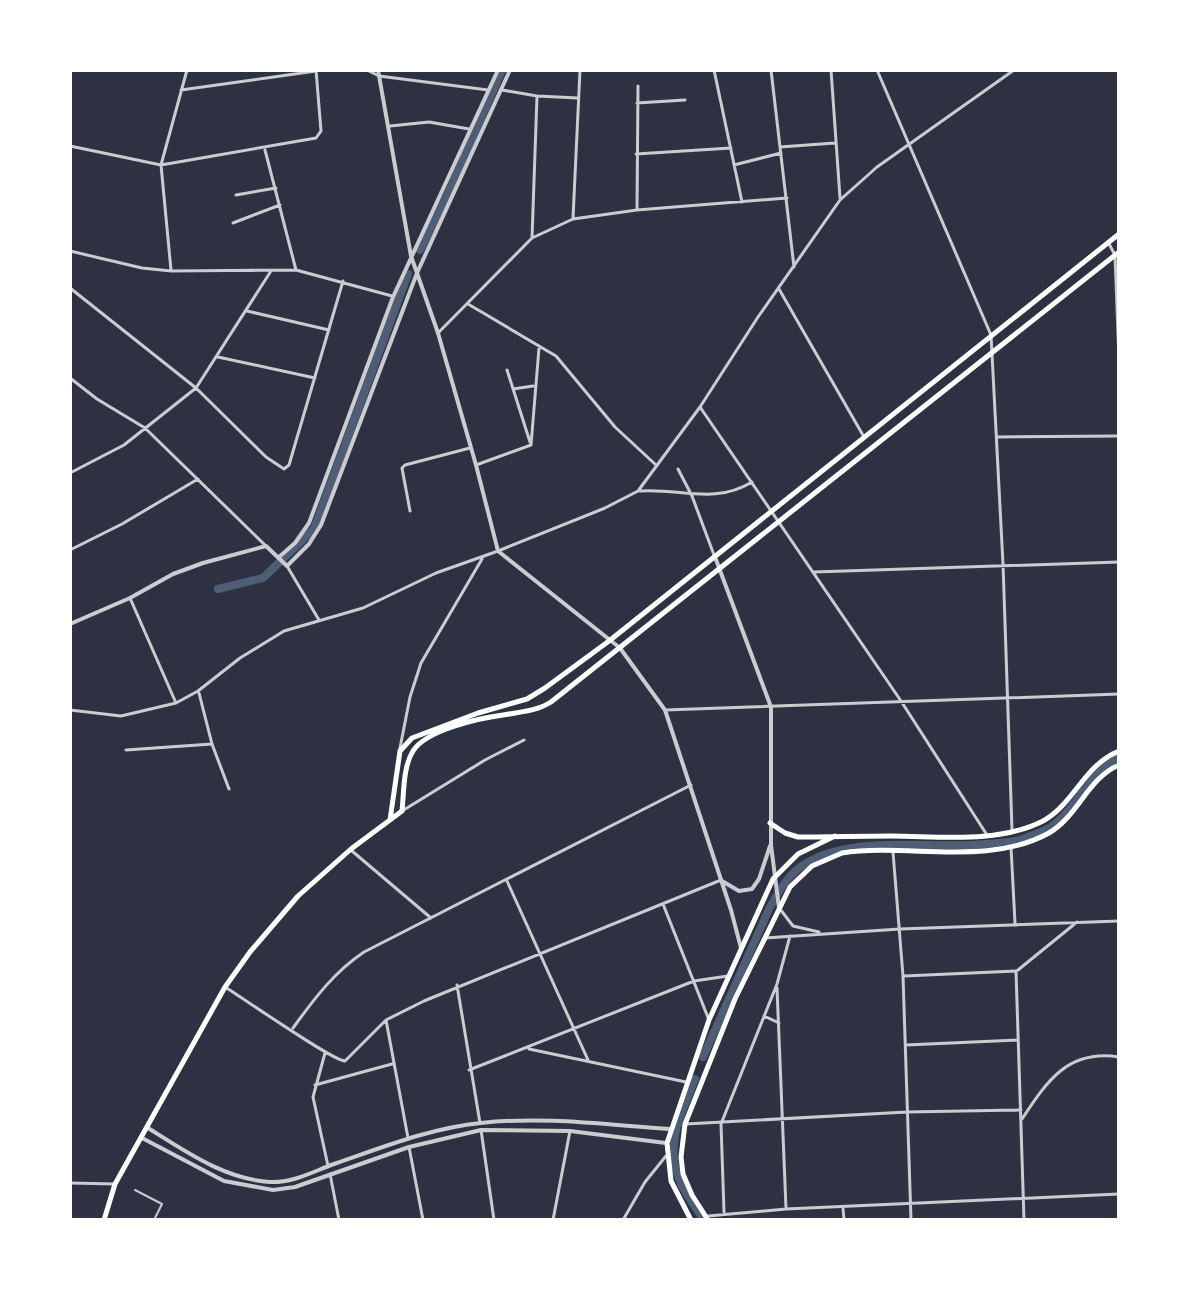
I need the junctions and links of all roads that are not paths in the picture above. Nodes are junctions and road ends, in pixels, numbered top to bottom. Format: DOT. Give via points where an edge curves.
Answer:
graph roads {
  1 [pos="187,70"];
  2 [pos="367,70"];
  3 [pos="498,70"];
  4 [pos="510,70"];
  5 [pos="580,70"];
  6 [pos="714,70"];
  7 [pos="771,70"];
  8 [pos="831,70"];
  9 [pos="877,70"];
  10 [pos="1014,70"];
  11 [pos="316,71"];
  12 [pos="379,73"];
  13 [pos="638,86"];
  14 [pos="180,90"];
  15 [pos="490,90"];
  16 [pos="502,90"];
  17 [pos="537,96"];
  18 [pos="578,98"];
  19 [pos="685,100"];
  20 [pos="637,103"];
  21 [pos="390,126"];
  22 [pos="472,129"];
  23 [pos="835,143"];
  24 [pos="910,145"];
  25 [pos="70,146"];
  26 [pos="780,147"];
  27 [pos="731,148"];
  28 [pos="265,149"];
  29 [pos="781,153"];
  30 [pos="636,154"];
  31 [pos="161,165"];
  32 [pos="734,165"];
  33 [pos="276,188"];
  34 [pos="236,195"];
  35 [pos="787,198"];
  36 [pos="840,200"];
  37 [pos="742,202"];
  38 [pos="280,205"];
  39 [pos="637,210"];
  40 [pos="573,219"];
  41 [pos="233,223"];
  42 [pos="1119,234"];
  43 [pos="532,238"];
  44 [pos="1108,242"];
  45 [pos="70,251"];
  46 [pos="1117,254"];
  47 [pos="412,258"];
  48 [pos="794,267"];
  49 [pos="272,270"];
  50 [pos="296,270"];
  51 [pos="171,271"];
  52 [pos="417,273"];
  53 [pos="343,281"];
  54 [pos="70,288"];
  55 [pos="779,289"];
  56 [pos="393,297"];
  57 [pos="468,304"];
  58 [pos="247,311"];
  59 [pos="329,330"];
  60 [pos="438,333"];
  61 [pos="991,335"];
  62 [pos="539,346"];
  63 [pos="993,352"];
  64 [pos="218,357"];
  65 [pos="1119,360"];
  66 [pos="507,370"];
  67 [pos="70,378"];
  68 [pos="315,378"];
  69 [pos="535,386"];
  70 [pos="196,388"];
  71 [pos="513,389"];
  72 [pos="700,407"];
  73 [pos="145,428"];
  74 [pos="1119,436"];
  75 [pos="864,437"];
  76 [pos="997,437"];
  77 [pos="531,445"];
  78 [pos="470,448"];
  79 [pos="476,465"];
  80 [pos="656,465"];
  81 [pos="678,469"];
  82 [pos="70,473"];
  83 [pos="198,479"];
  84 [pos="752,482"];
  85 [pos="638,491"];
  86 [pos="692,496"];
  87 [pos="771,509"];
  88 [pos="410,511"];
  89 [pos="780,521"];
  90 [pos="266,546"];
  91 [pos="70,550"];
  92 [pos="498,551"];
  93 [pos="714,555"];
  94 [pos="483,556"];
  95 [pos="280,558"];
  96 [pos="1119,562"];
  97 [pos="1003,564"];
  98 [pos="286,565"];
  99 [pos="720,566"];
  100 [pos="814,572"];
  101 [pos="130,598"];
  102 [pos="319,620"];
  103 [pos="70,624"];
  104 [pos="609,641"];
  105 [pos="620,648"];
  106 [pos="198,691"];
  107 [pos="1119,694"];
  108 [pos="1008,698"];
  109 [pos="901,701"];
  110 [pos="176,703"];
  111 [pos="771,707"];
  112 [pos="70,710"];
  113 [pos="665,710"];
  114 [pos="524,740"];
  115 [pos="212,744"];
  116 [pos="126,750"];
  117 [pos="400,751"];
  118 [pos="1119,751"];
  119 [pos="1119,765"];
  120 [pos="691,785"];
  121 [pos="229,789"];
  122 [pos="402,811"];
  123 [pos="390,820"];
  124 [pos="770,823"];
  125 [pos="1012,831"];
  126 [pos="987,835"];
  127 [pos="835,836"];
  128 [pos="771,845"];
  129 [pos="1011,847"];
  130 [pos="351,849"];
  131 [pos="893,850"];
  132 [pos="507,880"];
  133 [pos="721,880"];
  134 [pos="774,881"];
  135 [pos="663,904"];
  136 [pos="779,908"];
  137 [pos="431,918"];
  138 [pos="1119,921"];
  139 [pos="1077,922"];
  140 [pos="1015,923"];
  141 [pos="900,929"];
  142 [pos="823,933"];
  143 [pos="790,936"];
  144 [pos="765,938"];
  145 [pos="741,951"];
  146 [pos="541,953"];
  147 [pos="1016,971"];
  148 [pos="728,976"];
  149 [pos="903,976"];
  150 [pos="694,981"];
  151 [pos="777,984"];
  152 [pos="457,985"];
  153 [pos="225,987"];
  154 [pos="764,1016"];
  155 [pos="386,1020"];
  156 [pos="709,1020"];
  157 [pos="779,1023"];
  158 [pos="292,1029"];
  159 [pos="574,1029"];
  160 [pos="1018,1040"];
  161 [pos="905,1045"];
  162 [pos="527,1049"];
  163 [pos="325,1053"];
  164 [pos="1119,1057"];
  165 [pos="588,1060"];
  166 [pos="393,1064"];
  167 [pos="692,1066"];
  168 [pos="469,1070"];
  169 [pos="705,1073"];
  170 [pos="686,1082"];
  171 [pos="315,1085"];
  172 [pos="1021,1110"];
  173 [pos="907,1112"];
  174 [pos="1022,1119"];
  175 [pos="783,1120"];
  176 [pos="480,1123"];
  177 [pos="685,1124"];
  178 [pos="721,1124"];
  179 [pos="148,1128"];
  180 [pos="670,1129"];
  181 [pos="481,1130"];
  182 [pos="570,1131"];
  183 [pos="431,1133"];
  184 [pos="142,1138"];
  185 [pos="408,1139"];
  186 [pos="432,1142"];
  187 [pos="667,1143"];
  188 [pos="409,1147"];
  189 [pos="666,1156"];
  190 [pos="328,1166"];
  191 [pos="311,1174"];
  192 [pos="330,1174"];
  193 [pos="312,1181"];
  194 [pos="70,1183"];
  195 [pos="115,1184"];
  196 [pos="135,1190"];
  197 [pos="1119,1194"];
  198 [pos="1024,1198"];
  199 [pos="911,1203"];
  200 [pos="843,1208"];
  201 [pos="786,1209"];
  202 [pos="724,1213"];
  203 [pos="707,1218"];
  204 [pos="104,1220"];
  205 [pos="154,1220"];
  206 [pos="339,1220"];
  207 [pos="423,1220"];
  208 [pos="494,1220"];
  209 [pos="553,1220"];
  210 [pos="623,1220"];
  211 [pos="691,1220"];
  212 [pos="844,1220"];
  213 [pos="911,1220"];
  214 [pos="1024,1220"];
  1 -- 14 [label="street"];
  2 -- 12 [label="street"];
  3 -- 15 [label="street"];
  4 -- 16 [label="street"];
  5 -- 18 [label="street"];
  6 -- 27 [label="street"];
  7 -- 26 [label="street"];
  8 -- 23 [label="street"];
  9 -- 24 [label="street"];
  10 -- 24 [label="street"];
  11 -- 14 [label="street"];
  11 -- 28 [label="street" via="321,134"];
  12 -- 15 [label="street"];
  12 -- 21 [label="street"];
  13 -- 20 [label="street"];
  14 -- 31 [label="street"];
  15 -- 22 [label="street"];
  16 -- 17 [label="street"];
  16 -- 52 [label="street"];
  17 -- 18 [label="street"];
  17 -- 43 [label="street"];
  18 -- 40 [label="street"];
  19 -- 20 [label="street"];
  20 -- 30 [label="street"];
  21 -- 22 [label="street" via="429,122"];
  21 -- 47 [label="street"];
  22 -- 47 [label="street"];
  23 -- 26 [label="street"];
  23 -- 36 [label="street"];
  24 -- 36 [label="street"];
  24 -- 61 [label="street"];
  25 -- 31 [label="street"];
  26 -- 29 [label="street"];
  27 -- 30 [label="street"];
  27 -- 32 [label="street"];
  28 -- 31 [label="street"];
  28 -- 33 [label="street"];
  29 -- 32 [label="street"];
  29 -- 35 [label="street"];
  30 -- 39 [label="street"];
  31 -- 51 [label="street"];
  32 -- 37 [label="street"];
  33 -- 34 [label="street"];
  33 -- 38 [label="street"];
  35 -- 37 [label="street"];
  35 -- 48 [label="street"];
  36 -- 48 [label="street"];
  37 -- 39 [label="street"];
  38 -- 41 [label="street"];
  38 -- 50 [label="street"];
  39 -- 40 [label="street"];
  40 -- 43 [label="street"];
  42 -- 44 [label="main road"];
  43 -- 57 [label="street"];
  44 -- 46 [label="street"];
  44 -- 61 [label="main road"];
  45 -- 51 [label="street"];
  46 -- 63 [label="main road"];
  46 -- 65 [label="street"];
  47 -- 52 [label="street"];
  47 -- 56 [label="street"];
  48 -- 55 [label="street"];
  49 -- 50 [label="street"];
  49 -- 51 [label="street"];
  49 -- 58 [label="street"];
  50 -- 53 [label="street"];
  52 -- 60 [label="street"];
  52 -- 98 [label="street" via="321,525"];
  53 -- 56 [label="street"];
  53 -- 59 [label="street"];
  54 -- 70 [label="street"];
  55 -- 72 [label="street"];
  55 -- 75 [label="street"];
  56 -- 95 [label="street" via="309,523"];
  57 -- 60 [label="street"];
  57 -- 62 [label="street"];
  58 -- 59 [label="street"];
  58 -- 64 [label="street"];
  59 -- 68 [label="street"];
  60 -- 78 [label="street"];
  61 -- 63 [label="street"];
  61 -- 75 [label="main road"];
  62 -- 69 [label="street"];
  62 -- 80 [label="street" via="568,367 607,418"];
  63 -- 76 [label="street"];
  63 -- 89 [label="main road"];
  64 -- 68 [label="street"];
  64 -- 70 [label="street"];
  66 -- 71 [label="street"];
  67 -- 73 [label="street"];
  68 -- 70 [label="street" via="287,468 266,457"];
  69 -- 71 [label="street"];
  69 -- 77 [label="street"];
  70 -- 73 [label="street"];
  71 -- 77 [label="street"];
  72 -- 80 [label="street"];
  72 -- 84 [label="street"];
  73 -- 82 [label="street"];
  73 -- 83 [label="street"];
  74 -- 76 [label="street"];
  75 -- 87 [label="main road"];
  76 -- 97 [label="street"];
  77 -- 79 [label="street"];
  78 -- 79 [label="street"];
  78 -- 88 [label="street" via="402,468"];
  79 -- 92 [label="street"];
  80 -- 85 [label="street"];
  81 -- 86 [label="street"];
  83 -- 90 [label="street"];
  83 -- 91 [label="street"];
  84 -- 86 [label="street" via="734,492"];
  84 -- 87 [label="street"];
  85 -- 86 [label="street"];
  85 -- 92 [label="street"];
  86 -- 93 [label="street"];
  87 -- 89 [label="street"];
  87 -- 93 [label="main road"];
  89 -- 99 [label="main road"];
  89 -- 100 [label="street"];
  90 -- 95 [label="street"];
  90 -- 101 [label="street" via="173,574"];
  92 -- 94 [label="street"];
  92 -- 104 [label="street"];
  93 -- 99 [label="street"];
  93 -- 104 [label="main road"];
  94 -- 102 [label="street" via="363,608"];
  94 -- 117 [label="street" via="421,663"];
  95 -- 98 [label="street"];
  96 -- 97 [label="street"];
  97 -- 100 [label="street"];
  97 -- 108 [label="street"];
  98 -- 102 [label="street"];
  99 -- 105 [label="main road"];
  99 -- 111 [label="street"];
  100 -- 109 [label="street"];
  101 -- 103 [label="street"];
  101 -- 110 [label="street"];
  102 -- 106 [label="street" via="264,642"];
  104 -- 105 [label="street"];
  104 -- 117 [label="main road" via="536,694 422,732"];
  105 -- 113 [label="street"];
  105 -- 122 [label="main road" via="541,708 490,717 419,743 407,770"];
  106 -- 110 [label="street"];
  106 -- 115 [label="street"];
  107 -- 108 [label="street"];
  108 -- 109 [label="street"];
  108 -- 125 [label="street"];
  109 -- 111 [label="street"];
  109 -- 126 [label="street"];
  110 -- 112 [label="street" via="121,716"];
  111 -- 113 [label="street"];
  111 -- 124 [label="street"];
  113 -- 120 [label="street"];
  114 -- 122 [label="street"];
  115 -- 116 [label="street"];
  115 -- 121 [label="street"];
  117 -- 123 [label="main road"];
  118 -- 125 [label="main road" via="1091,769 1052,814"];
  119 -- 129 [label="main road" via="1103,775 1057,827"];
  120 -- 132 [label="street"];
  120 -- 133 [label="street"];
  122 -- 123 [label="main road"];
  123 -- 130 [label="main road"];
  124 -- 127 [label="main road" via="795,837"];
  124 -- 128 [label="street"];
  125 -- 126 [label="main road"];
  126 -- 127 [label="main road"];
  127 -- 134 [label="main road" via="798,854"];
  128 -- 133 [label="street" via="752,889 739,891"];
  128 -- 134 [label="street"];
  129 -- 131 [label="main road"];
  129 -- 140 [label="street"];
  130 -- 137 [label="street"];
  130 -- 153 [label="main road" via="283,910"];
  131 -- 136 [label="main road" via="823,859 798,878"];
  131 -- 141 [label="street"];
  132 -- 137 [label="street"];
  132 -- 146 [label="street"];
  133 -- 135 [label="street"];
  133 -- 145 [label="street"];
  134 -- 136 [label="street"];
  134 -- 145 [label="main road"];
  135 -- 146 [label="street"];
  135 -- 150 [label="street"];
  136 -- 142 [label="street" via="793,926"];
  136 -- 144 [label="main road"];
  137 -- 158 [label="street" via="347,963"];
  138 -- 139 [label="street"];
  139 -- 140 [label="street"];
  139 -- 147 [label="street"];
  140 -- 141 [label="street"];
  141 -- 142 [label="street"];
  141 -- 149 [label="street"];
  142 -- 143 [label="street"];
  143 -- 144 [label="street"];
  143 -- 151 [label="street"];
  144 -- 169 [label="main road"];
  145 -- 148 [label="main road"];
  146 -- 152 [label="street"];
  146 -- 159 [label="street"];
  147 -- 149 [label="street"];
  147 -- 160 [label="street"];
  148 -- 150 [label="street"];
  148 -- 156 [label="main road"];
  149 -- 161 [label="street"];
  150 -- 156 [label="street"];
  150 -- 159 [label="street"];
  151 -- 154 [label="street"];
  151 -- 157 [label="street"];
  152 -- 155 [label="street"];
  152 -- 168 [label="street"];
  153 -- 158 [label="street"];
  153 -- 179 [label="main road"];
  154 -- 157 [label="street"];
  154 -- 178 [label="street"];
  155 -- 163 [label="street" via="349,1059 340,1061"];
  155 -- 166 [label="street"];
  156 -- 167 [label="main road"];
  157 -- 175 [label="street"];
  158 -- 163 [label="street"];
  159 -- 162 [label="street"];
  159 -- 165 [label="street"];
  160 -- 161 [label="street"];
  160 -- 172 [label="street"];
  161 -- 173 [label="street"];
  162 -- 165 [label="street"];
  162 -- 168 [label="street"];
  163 -- 171 [label="street"];
  164 -- 174 [label="street" via="1090,1057 1063,1068"];
  165 -- 170 [label="street"];
  166 -- 171 [label="street"];
  166 -- 185 [label="street"];
  167 -- 169 [label="main road"];
  167 -- 170 [label="main road"];
  168 -- 176 [label="street"];
  169 -- 177 [label="main road"];
  170 -- 180 [label="main road"];
  171 -- 190 [label="street" via="314,1106"];
  172 -- 173 [label="street"];
  172 -- 174 [label="street"];
  173 -- 175 [label="street"];
  173 -- 199 [label="street"];
  174 -- 198 [label="street"];
  175 -- 178 [label="street"];
  175 -- 201 [label="street"];
  176 -- 180 [label="street"];
  176 -- 183 [label="street"];
  177 -- 178 [label="street"];
  177 -- 203 [label="main road" via="683,1174"];
  178 -- 202 [label="street"];
  179 -- 184 [label="main road"];
  179 -- 191 [label="street" via="202,1161 240,1176 275,1182"];
  180 -- 187 [label="main road"];
  181 -- 182 [label="street"];
  181 -- 186 [label="street"];
  181 -- 208 [label="street"];
  182 -- 187 [label="street"];
  182 -- 209 [label="street"];
  183 -- 185 [label="street"];
  183 -- 186 [label="street"];
  184 -- 193 [label="street" via="234,1184 282,1190"];
  184 -- 195 [label="main road"];
  185 -- 190 [label="street"];
  186 -- 188 [label="street"];
  187 -- 189 [label="main road"];
  188 -- 192 [label="street"];
  188 -- 207 [label="street"];
  189 -- 210 [label="street"];
  189 -- 211 [label="main road"];
  190 -- 191 [label="street"];
  191 -- 193 [label="street"];
  192 -- 193 [label="street"];
  192 -- 206 [label="street"];
  194 -- 195 [label="street"];
  195 -- 204 [label="main road"];
  196 -- 205 [label="lane" via="162,1204"];
  197 -- 198 [label="street"];
  198 -- 199 [label="street"];
  198 -- 214 [label="street"];
  199 -- 200 [label="street"];
  199 -- 213 [label="street"];
  200 -- 201 [label="street"];
  200 -- 212 [label="street"];
  201 -- 202 [label="street"];
  202 -- 203 [label="street"];
}
